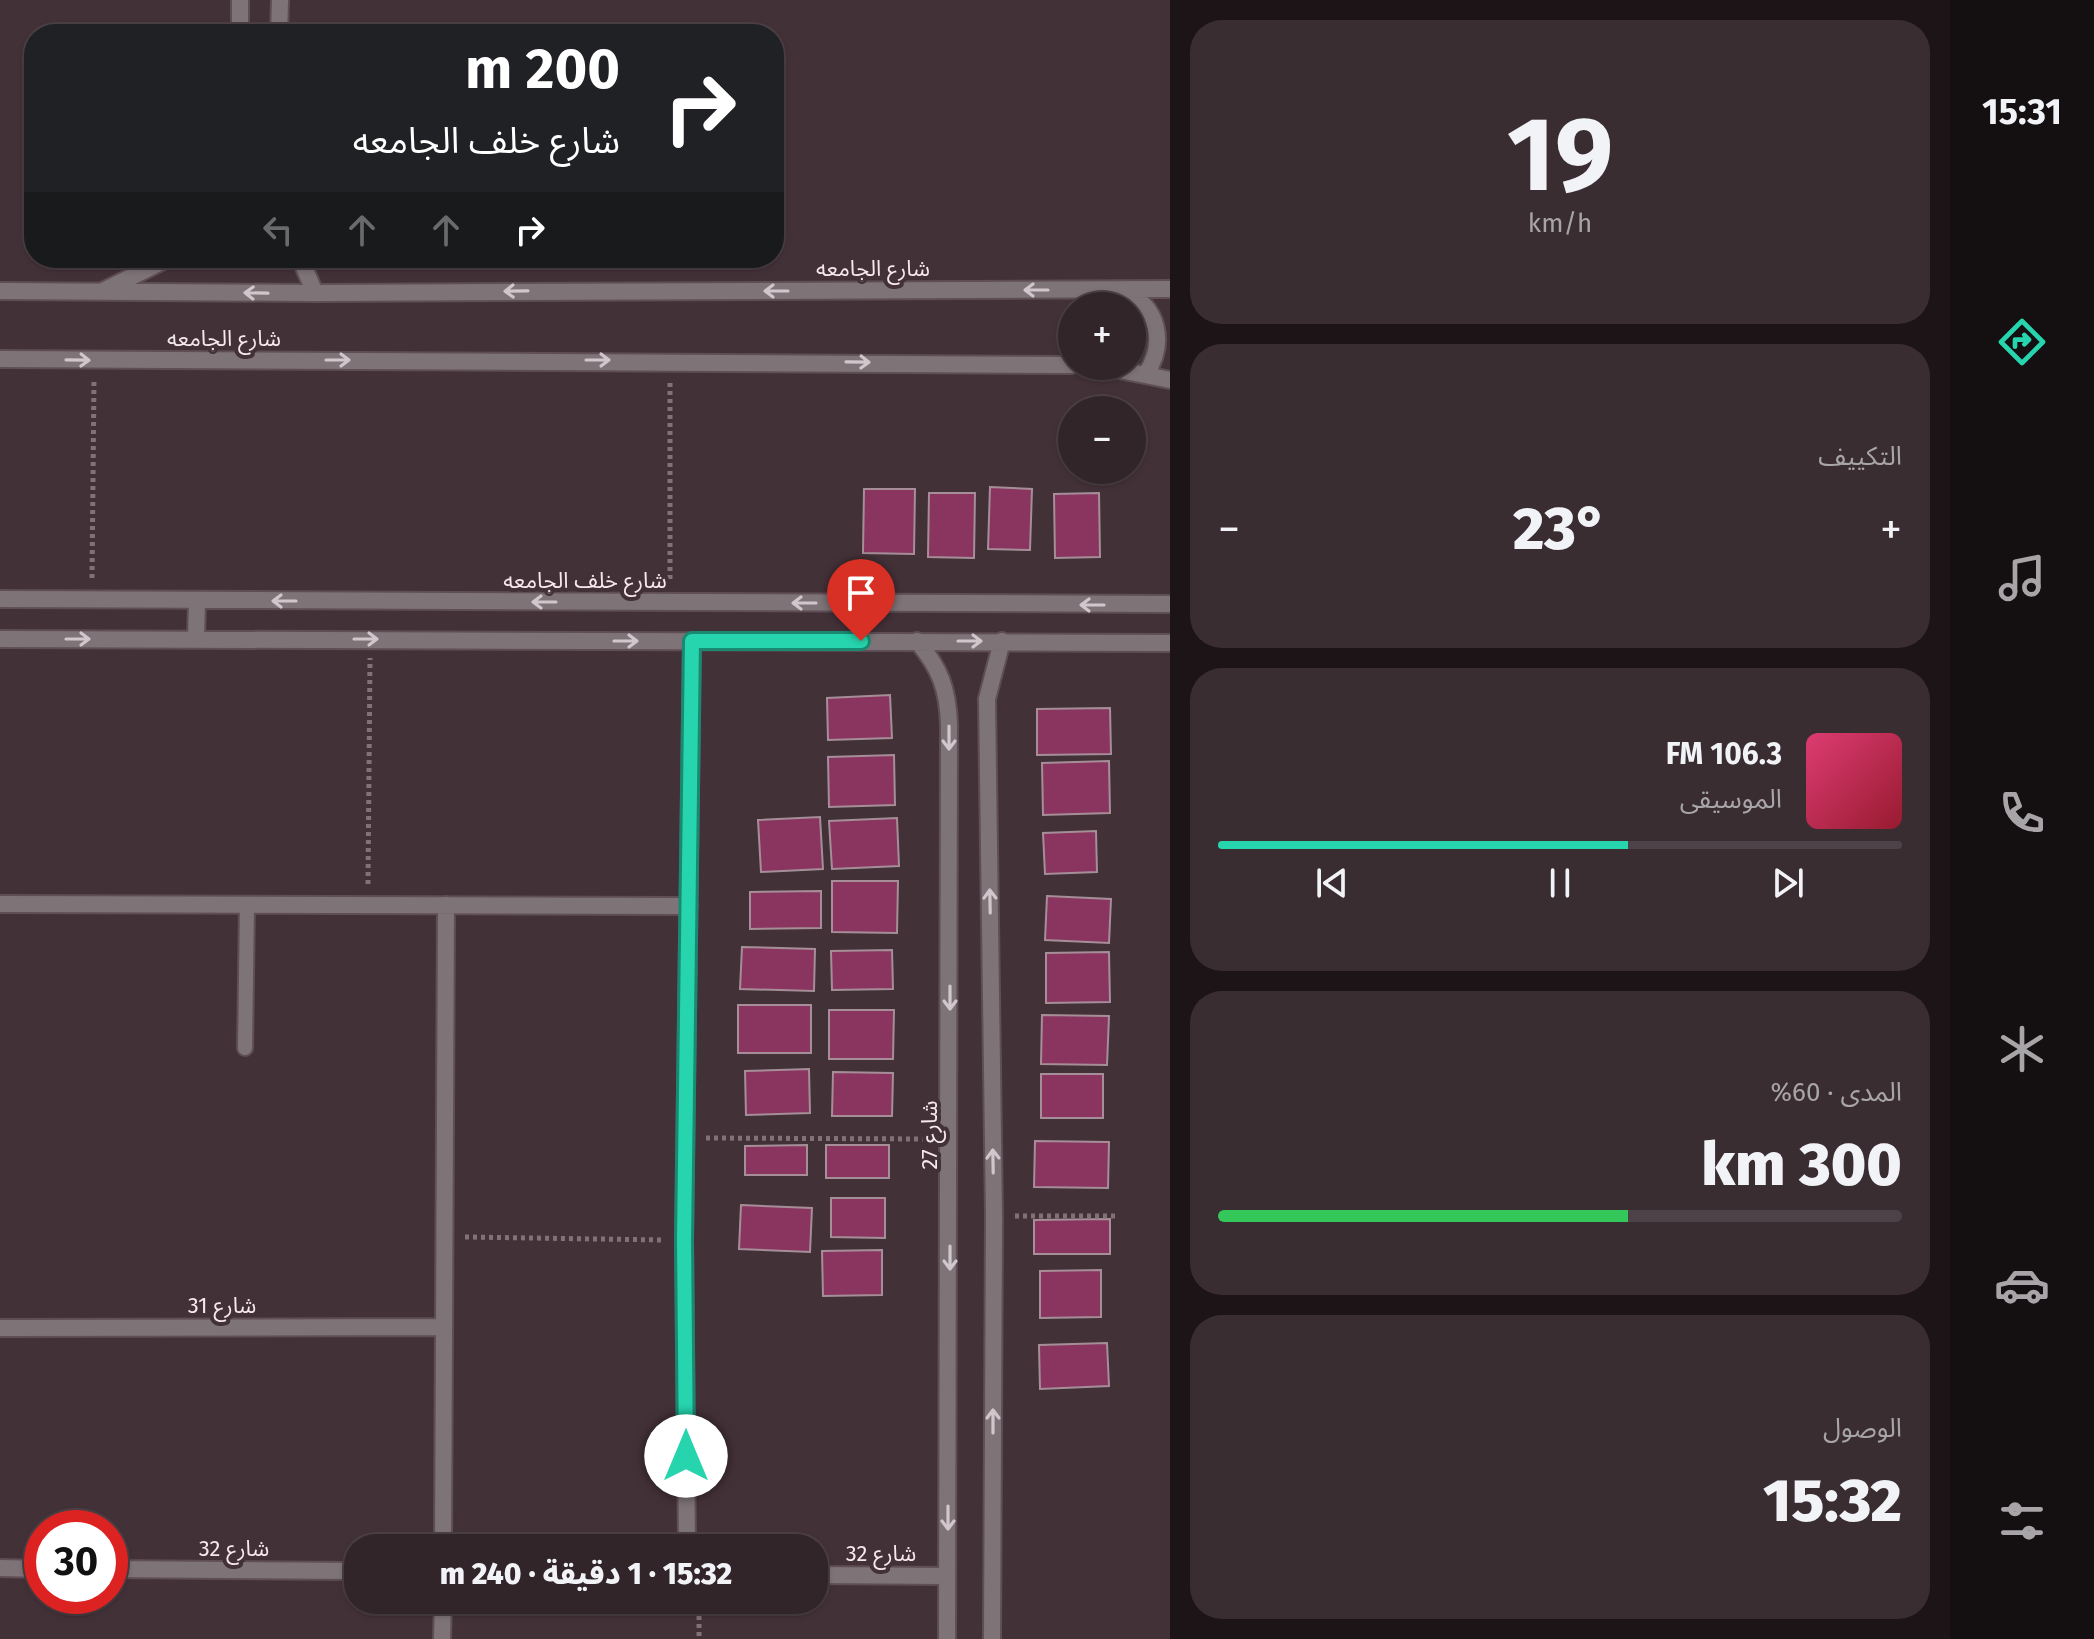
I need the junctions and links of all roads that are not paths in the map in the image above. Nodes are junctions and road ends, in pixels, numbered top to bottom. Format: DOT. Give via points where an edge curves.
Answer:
graph roads {
  1 [pos="240,0"];
  2 [pos="280,0"];
  3 [pos="240,24"];
  4 [pos="279,24"];
  5 [pos="149,268"];
  6 [pos="304,268"];
  7 [pos="1170,289"];
  8 [pos="1121,290"];
  9 [pos="0,291"];
  10 [pos="103,291"];
  11 [pos="1124,292"];
  12 [pos="315,293"];
  13 [pos="1146,308"];
  14 [pos="0,359"];
  15 [pos="1058,365"];
  16 [pos="1146,374"];
  17 [pos="1170,380"];
  18 [pos="0,599"];
  19 [pos="197,600"];
  20 [pos="1170,604"];
  21 [pos="0,639"];
  22 [pos="196,639"];
  23 [pos="692,641"];
  24 [pos="917,641"];
  25 [pos="1002,641"];
  26 [pos="1170,643"];
  27 [pos="0,904"];
  28 [pos="247,905"];
  29 [pos="446,905"];
  30 [pos="689,906"];
  31 [pos="245,1048"];
  32 [pos="444,1327"];
  33 [pos="0,1328"];
  34 [pos="443,1534"];
  35 [pos="687,1534"];
  36 [pos="0,1568"];
  37 [pos="24,1569"];
  38 [pos="128,1569"];
  39 [pos="344,1571"];
  40 [pos="828,1575"];
  41 [pos="947,1576"];
  42 [pos="443,1614"];
  43 [pos="442,1639"];
  44 [pos="947,1639"];
  45 [pos="992,1639"];
  1 -- 3 [label="street"];
  2 -- 4 [label="street"];
  5 -- 10 [label="street"];
  6 -- 12 [label="street"];
  7 -- 8 [label="street, شارع الجامعه"];
  8 -- 11 [label="street"];
  8 -- 12 [label="street, شارع الجامعه, one-way"];
  9 -- 10 [label="street, شارع الجامعه"];
  12 -- 10 [label="street, شارع الجامعه, one-way"];
  13 -- 16 [label="street" via="1156,323 1158,349"];
  14 -- 15 [label="street, شارع الجامعه, one-way"];
  16 -- 17 [label="street"];
  18 -- 19 [label="street, شارع خلف الجامعه"];
  20 -- 19 [label="street, شارع خلف الجامعه, one-way"];
  19 -- 22 [label="street"];
  21 -- 22 [label="street, one-way"];
  22 -- 23 [label="street, one-way"];
  23 -- 24 [label="street"];
  23 -- 30 [label="street"];
  24 -- 25 [label="street, one-way"];
  24 -- 41 [label="street, شارع 27, one-way" via="937,665 948,694"];
  25 -- 26 [label="street"];
  45 -- 25 [label="street, one-way" via="994,1216 987,699"];
  27 -- 28 [label="street"];
  28 -- 29 [label="street"];
  28 -- 31 [label="lane"];
  29 -- 30 [label="street"];
  29 -- 32 [label="street"];
  30 -- 35 [label="street"];
  32 -- 33 [label="street, شارع 31"];
  32 -- 34 [label="street"];
  36 -- 37 [label="street"];
  38 -- 39 [label="street, شارع 32"];
  40 -- 41 [label="street, شارع 32"];
  41 -- 44 [label="street, شارع 27"];
  42 -- 43 [label="street"];
}
